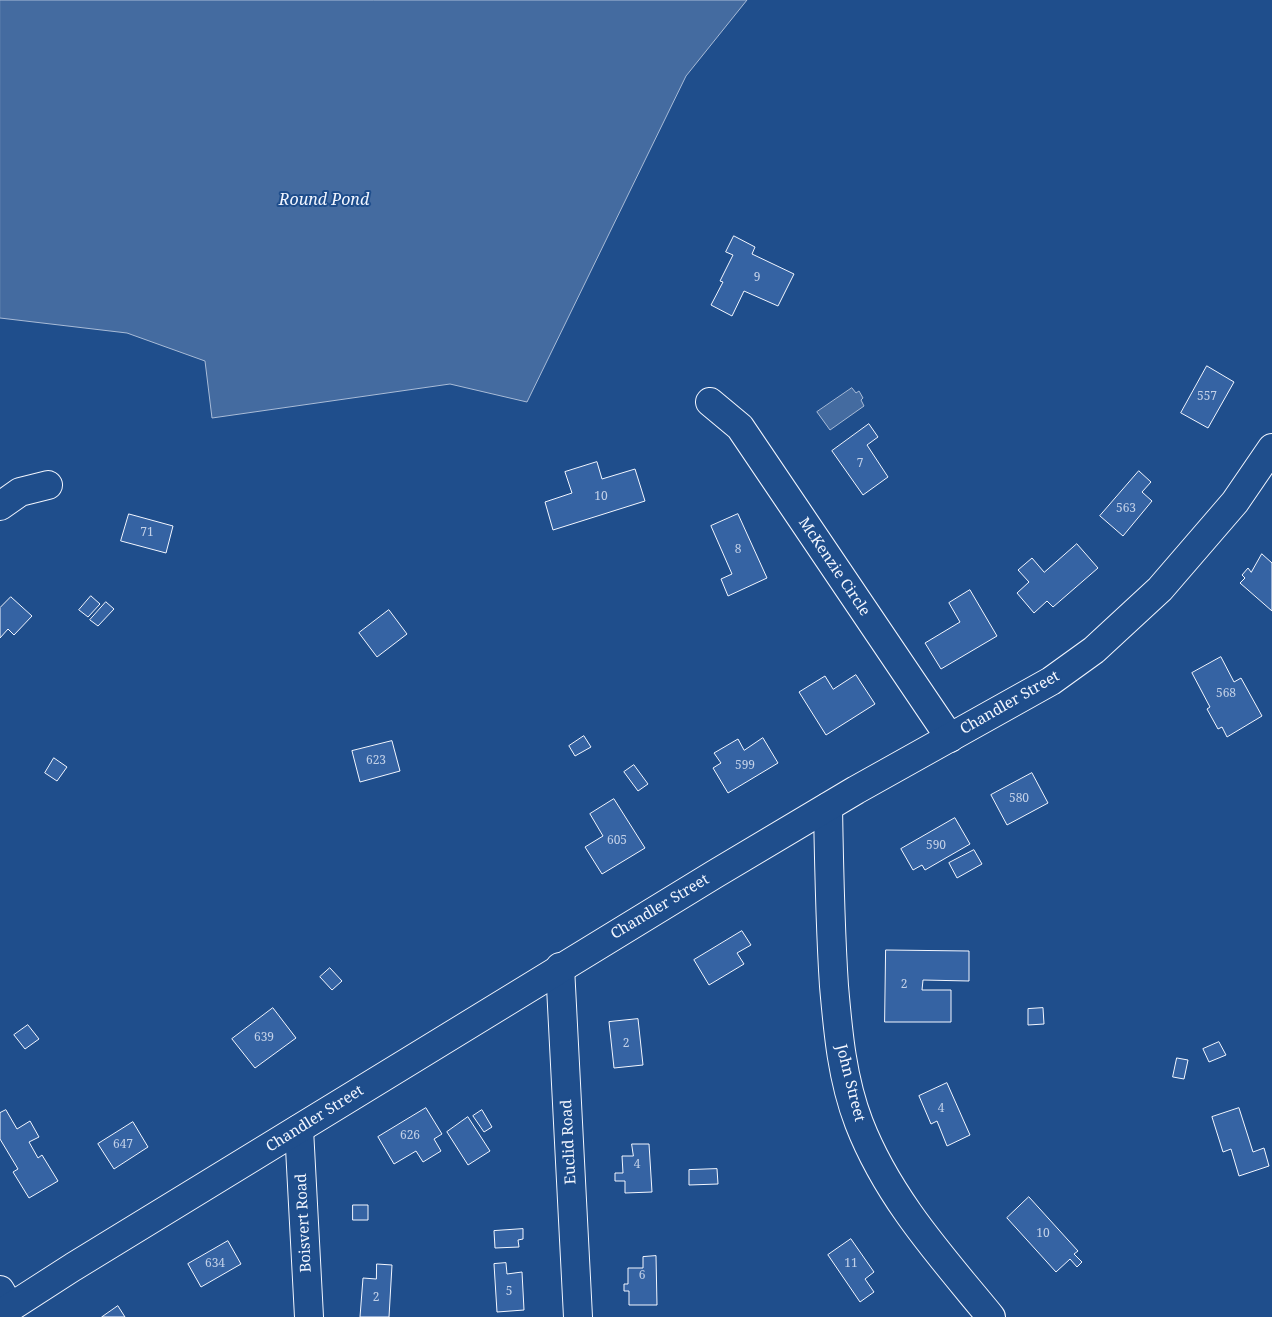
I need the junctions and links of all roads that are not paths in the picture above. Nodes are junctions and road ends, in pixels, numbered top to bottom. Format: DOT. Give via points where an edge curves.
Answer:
graph roads {
  1 [pos="710,402"];
  2 [pos="1270,456"];
  3 [pos="48,485"];
  4 [pos="0,506"];
  5 [pos="950,738"];
  6 [pos="828,807"];
  7 [pos="560,967"];
  8 [pos="299,1129"];
  9 [pos="3,1304"];
  10 [pos="309,1317"];
  11 [pos="578,1317"];
  12 [pos="991,1317"];
  1 -- 5 [label="street, McKenzie Circle" via="740,427"];
  2 -- 5 [label="street, Chandler Street" via="1195,550 1127,621 1052,681"];
  3 -- 4 [label="street" via="20,492"];
  5 -- 6 [label="street, Chandler Street"];
  6 -- 7 [label="street, Chandler Street"];
  6 -- 12 [label="street, John Street" via="830,932 839,1051 859,1123 900,1202 944,1263"];
  7 -- 8 [label="street, Chandler Street"];
  7 -- 11 [label="street, Euclid Road"];
  8 -- 9 [label="street, Chandler Street"];
  8 -- 10 [label="street, Boisvert Road"];
}
